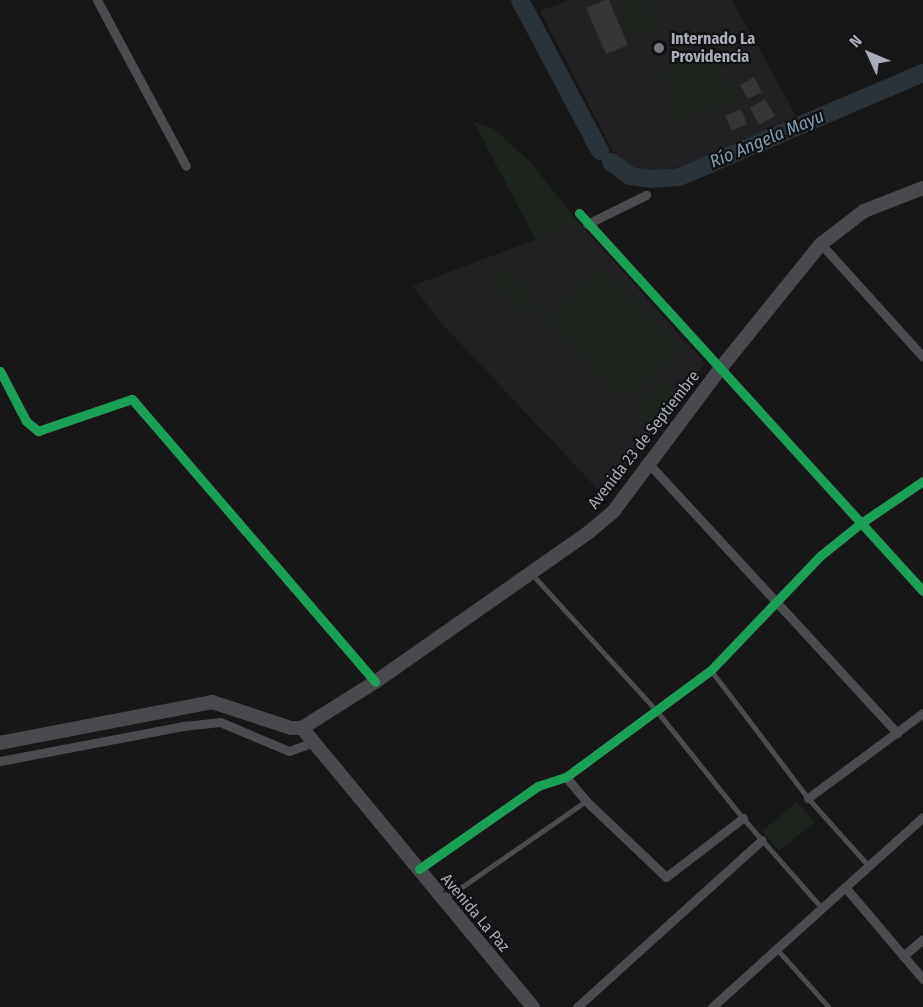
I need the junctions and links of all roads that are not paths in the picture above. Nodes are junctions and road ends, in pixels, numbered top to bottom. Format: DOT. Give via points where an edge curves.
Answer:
graph roads {
  1 [pos="97,0"];
  2 [pos="186,166"];
  3 [pos="923,188"];
  4 [pos="646,195"];
  5 [pos="579,213"];
  6 [pos="587,224"];
  7 [pos="821,244"];
  8 [pos="923,357"];
  9 [pos="720,369"];
  10 [pos="0,371"];
  11 [pos="649,464"];
  12 [pos="923,481"];
  13 [pos="861,523"];
  14 [pos="532,574"];
  15 [pos="923,591"];
  16 [pos="777,602"];
  17 [pos="711,670"];
  18 [pos="375,682"];
  19 [pos="657,711"];
  20 [pos="923,713"];
  21 [pos="302,728"];
  22 [pos="897,733"];
  23 [pos="314,742"];
  24 [pos="0,743"];
  25 [pos="0,761"];
  26 [pos="566,777"];
  27 [pos="808,798"];
  28 [pos="586,801"];
  29 [pos="923,817"];
  30 [pos="743,818"];
  31 [pos="762,840"];
  32 [pos="868,866"];
  33 [pos="419,869"];
  34 [pos="845,887"];
  35 [pos="444,899"];
  36 [pos="822,908"];
  37 [pos="923,939"];
  38 [pos="777,948"];
  39 [pos="903,956"];
  40 [pos="923,979"];
  41 [pos="533,1007"];
  42 [pos="577,1007"];
  43 [pos="712,1007"];
  44 [pos="829,1007"];
  1 -- 2 [label="street"];
  3 -- 7 [label="main road, Avenida 23 de Septiembre" via="864,211"];
  4 -- 6 [label="street"];
  5 -- 6 [label="street"];
  6 -- 9 [label="street"];
  7 -- 8 [label="street"];
  7 -- 9 [label="main road, Avenida 23 de Septiembre"];
  9 -- 11 [label="main road, Avenida 23 de Septiembre"];
  9 -- 13 [label="street"];
  10 -- 18 [label="street" via="26,421 38,431 132,399"];
  11 -- 14 [label="main road, Avenida 23 de Septiembre" via="613,512"];
  11 -- 16 [label="street"];
  12 -- 13 [label="street"];
  13 -- 15 [label="street"];
  13 -- 16 [label="street" via="820,556"];
  14 -- 18 [label="main road, Avenida 23 de Septiembre"];
  14 -- 19 [label="lane"];
  16 -- 17 [label="street"];
  16 -- 22 [label="street"];
  17 -- 19 [label="street"];
  17 -- 27 [label="lane"];
  18 -- 21 [label="main road, Avenida 23 de Septiembre"];
  19 -- 26 [label="street"];
  19 -- 30 [label="lane"];
  20 -- 22 [label="street"];
  21 -- 23 [label="main road, Avenida La Paz"];
  21 -- 24 [label="main road" via="291,728 212,702"];
  22 -- 27 [label="street"];
  23 -- 25 [label="street" via="289,751 220,722"];
  23 -- 33 [label="main road, Avenida La Paz"];
  26 -- 28 [label="street"];
  26 -- 33 [label="street" via="538,786"];
  27 -- 32 [label="lane"];
  28 -- 30 [label="street" via="666,878"];
  28 -- 35 [label="lane"];
  29 -- 32 [label="street"];
  30 -- 31 [label="lane"];
  31 -- 36 [label="lane"];
  31 -- 42 [label="street"];
  32 -- 34 [label="street"];
  33 -- 35 [label="main road, Avenida La Paz"];
  34 -- 36 [label="street"];
  34 -- 39 [label="street"];
  35 -- 41 [label="main road, Avenida La Paz"];
  36 -- 38 [label="street"];
  37 -- 39 [label="street"];
  38 -- 43 [label="street"];
  38 -- 44 [label="lane"];
  39 -- 40 [label="street"];
}
